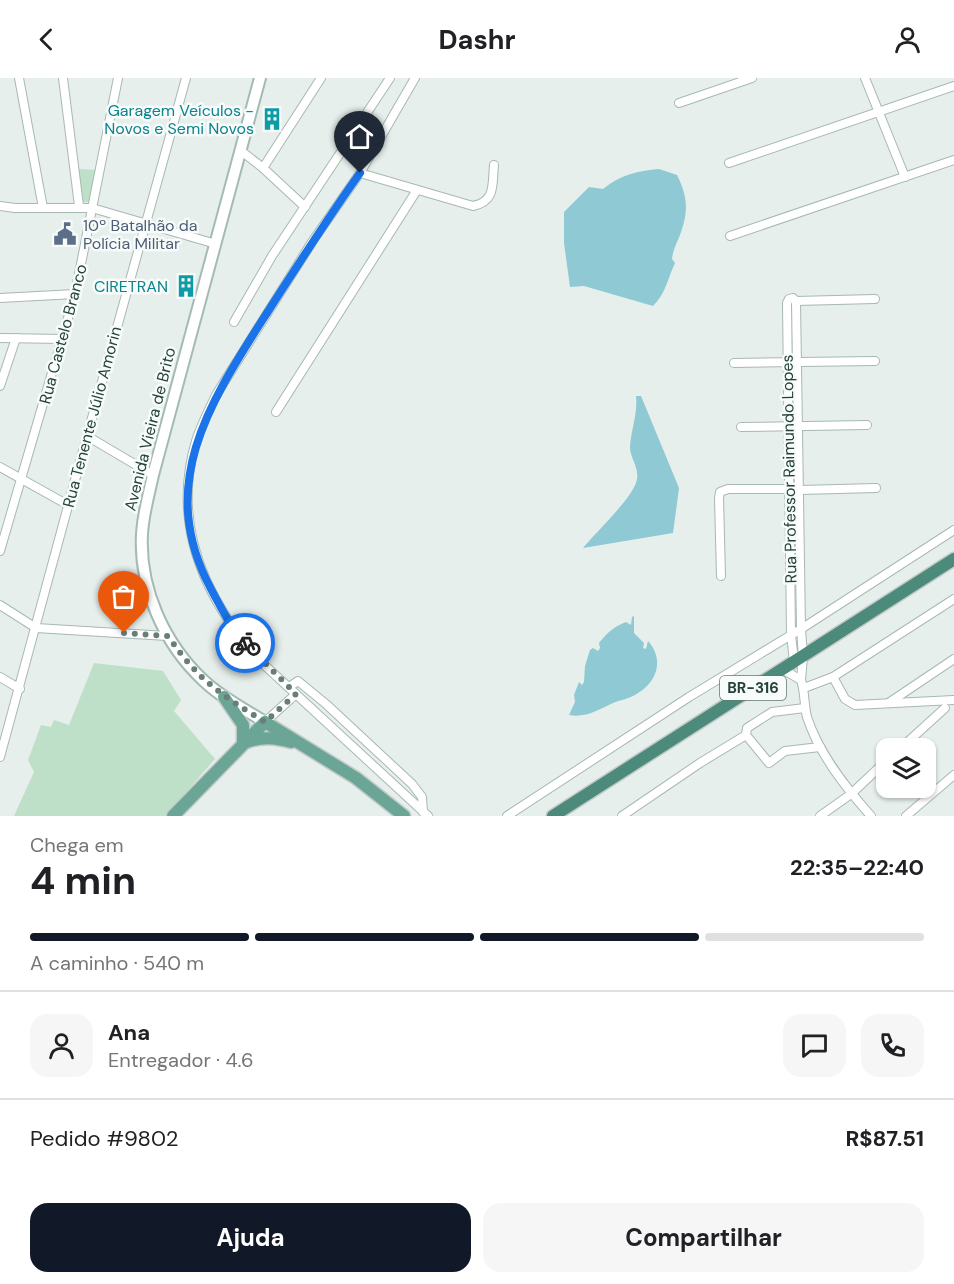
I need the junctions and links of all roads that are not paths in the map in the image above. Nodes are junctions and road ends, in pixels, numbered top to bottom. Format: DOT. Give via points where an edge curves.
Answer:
graph roads {
  1 [pos="19,78"];
  2 [pos="63,78"];
  3 [pos="118,78"];
  4 [pos="186,78"];
  5 [pos="260,78"];
  6 [pos="321,78"];
  7 [pos="390,78"];
  8 [pos="415,78"];
  9 [pos="752,78"];
  10 [pos="865,78"];
  11 [pos="954,86"];
  12 [pos="679,103"];
  13 [pos="880,112"];
  14 [pos="240,150"];
  15 [pos="954,160"];
  16 [pos="729,163"];
  17 [pos="494,165"];
  18 [pos="264,168"];
  19 [pos="360,173"];
  20 [pos="905,177"];
  21 [pos="417,190"];
  22 [pos="0,206"];
  23 [pos="79,206"];
  24 [pos="305,207"];
  25 [pos="43,208"];
  26 [pos="92,208"];
  27 [pos="145,224"];
  28 [pos="730,237"];
  29 [pos="216,244"];
  30 [pos="75,294"];
  31 [pos="0,298"];
  32 [pos="875,299"];
  33 [pos="796,301"];
  34 [pos="234,322"];
  35 [pos="0,338"];
  36 [pos="16,338"];
  37 [pos="63,339"];
  38 [pos="876,361"];
  39 [pos="787,362"];
  40 [pos="798,362"];
  41 [pos="734,363"];
  42 [pos="0,386"];
  43 [pos="276,412"];
  44 [pos="867,425"];
  45 [pos="741,427"];
  46 [pos="789,427"];
  47 [pos="798,427"];
  48 [pos="87,436"];
  49 [pos="0,467"];
  50 [pos="153,475"];
  51 [pos="22,480"];
  52 [pos="876,488"];
  53 [pos="789,489"];
  54 [pos="800,490"];
  55 [pos="68,505"];
  56 [pos="954,530"];
  57 [pos="0,551"];
  58 [pos="954,560"];
  59 [pos="721,576"];
  60 [pos="954,599"];
  61 [pos="0,605"];
  62 [pos="36,627"];
  63 [pos="801,629"];
  64 [pos="791,635"];
  65 [pos="168,636"];
  66 [pos="799,658"];
  67 [pos="954,659"];
  68 [pos="782,669"];
  69 [pos="0,677"];
  70 [pos="833,677"];
  71 [pos="801,680"];
  72 [pos="289,687"];
  73 [pos="804,688"];
  74 [pos="20,689"];
  75 [pos="296,694"];
  76 [pos="224,697"];
  77 [pos="954,700"];
  78 [pos="888,703"];
  79 [pos="943,705"];
  80 [pos="806,708"];
  81 [pos="954,710"];
  82 [pos="265,722"];
  83 [pos="746,735"];
  84 [pos="911,738"];
  85 [pos="243,743"];
  86 [pos="305,746"];
  87 [pos="820,747"];
  88 [pos="1,753"];
  89 [pos="876,770"];
  90 [pos="954,775"];
  91 [pos="851,794"];
  92 [pos="425,814"];
  93 [pos="173,816"];
  94 [pos="404,816"];
  95 [pos="507,816"];
  96 [pos="553,816"];
  97 [pos="622,816"];
  98 [pos="820,816"];
  99 [pos="871,816"];
  100 [pos="906,816"];
  1 -- 25 [label="street"];
  2 -- 23 [label="street"];
  3 -- 26 [label="street, Rua Castelo Branco"];
  4 -- 27 [label="street, Rua Tenente Júlio Amorin"];
  5 -- 14 [label="main road, Avenida Vieira de Brito"];
  6 -- 18 [label="street"];
  7 -- 24 [label="street"];
  8 -- 19 [label="street"];
  9 -- 12 [label="street"];
  10 -- 13 [label="street"];
  11 -- 13 [label="street"];
  13 -- 16 [label="street"];
  13 -- 20 [label="street"];
  14 -- 18 [label="street"];
  14 -- 29 [label="main road, Avenida Vieira de Brito"];
  15 -- 20 [label="street"];
  17 -- 21 [label="street" via="491,195 483,204 473,206"];
  18 -- 24 [label="street"];
  19 -- 21 [label="street"];
  19 -- 72 [label="street" via="240,354 204,421 193,456 188,520 197,558 237,634"];
  20 -- 28 [label="street"];
  21 -- 43 [label="street"];
  22 -- 25 [label="street"];
  23 -- 25 [label="street"];
  23 -- 26 [label="street"];
  24 -- 34 [label="street"];
  26 -- 27 [label="street"];
  26 -- 30 [label="street, Rua Castelo Branco"];
  27 -- 29 [label="street"];
  27 -- 48 [label="street, Rua Tenente Júlio Amorin"];
  29 -- 50 [label="main road, Avenida Vieira de Brito"];
  30 -- 31 [label="street"];
  30 -- 37 [label="street, Rua Castelo Branco"];
  32 -- 33 [label="street"];
  33 -- 39 [label="street, Rua Professor Raimundo Lopes" via="793,298 787,303"];
  33 -- 40 [label="street, Rua Professor Raimundo Lopes"];
  35 -- 36 [label="street"];
  36 -- 37 [label="street"];
  36 -- 42 [label="street"];
  37 -- 51 [label="street, Rua Castelo Branco"];
  38 -- 40 [label="street"];
  39 -- 40 [label="street"];
  39 -- 41 [label="street"];
  39 -- 46 [label="street, Rua Professor Raimundo Lopes"];
  40 -- 47 [label="street, Rua Professor Raimundo Lopes"];
  44 -- 47 [label="street"];
  45 -- 46 [label="street"];
  46 -- 47 [label="street"];
  46 -- 53 [label="street, Rua Professor Raimundo Lopes"];
  47 -- 54 [label="street, Rua Professor Raimundo Lopes"];
  48 -- 50 [label="street"];
  48 -- 55 [label="street, Rua Tenente Júlio Amorin"];
  49 -- 51 [label="street"];
  50 -- 65 [label="main road, Avenida Vieira de Brito" via="143,523 143,559 152,601"];
  51 -- 55 [label="street"];
  51 -- 57 [label="street, Rua Castelo Branco"];
  52 -- 54 [label="street"];
  53 -- 59 [label="street" via="720,492"];
  53 -- 64 [label="street, Rua Professor Raimundo Lopes"];
  54 -- 63 [label="street, Rua Professor Raimundo Lopes"];
  55 -- 62 [label="street, Rua Tenente Júlio Amorin"];
  56 -- 63 [label="street"];
  58 -- 66 [label="highway, BR-316"];
  60 -- 70 [label="street"];
  61 -- 62 [label="street"];
  62 -- 65 [label="street"];
  62 -- 74 [label="street, Rua Tenente Júlio Amorin"];
  63 -- 64 [label="street"];
  63 -- 66 [label="street, Rua Professor Raimundo Lopes"];
  64 -- 66 [label="street, Rua Professor Raimundo Lopes"];
  64 -- 95 [label="street"];
  65 -- 76 [label="main road, Avenida Vieira de Brito" via="185,661"];
  66 -- 68 [label="highway, BR-316"];
  66 -- 71 [label="street"];
  67 -- 78 [label="street"];
  68 -- 71 [label="street"];
  68 -- 96 [label="highway, BR-316"];
  69 -- 74 [label="street"];
  70 -- 73 [label="street"];
  70 -- 78 [label="street" via="849,702"];
  71 -- 73 [label="street"];
  72 -- 75 [label="street"];
  72 -- 92 [label="street" via="298,681 412,784 422,797"];
  73 -- 80 [label="street"];
  74 -- 88 [label="street, Rua Tenente Júlio Amorin"];
  75 -- 82 [label="street"];
  75 -- 92 [label="street"];
  76 -- 82 [label="main road, Avenida Vieira de Brito"];
  76 -- 85 [label="main road" via="243,724"];
  77 -- 79 [label="street"];
  78 -- 79 [label="street"];
  79 -- 81 [label="street"];
  79 -- 84 [label="street"];
  80 -- 83 [label="street" via="766,714 747,728"];
  80 -- 87 [label="street"];
  82 -- 85 [label="main road"];
  82 -- 86 [label="main road, Avenida Vieira de Brito"];
  83 -- 87 [label="street" via="769,764 785,751"];
  83 -- 97 [label="street"];
  85 -- 86 [label="main road" via="269,737"];
  85 -- 93 [label="main road"];
  86 -- 94 [label="main road, Avenida Vieira de Brito" via="370,787"];
  87 -- 91 [label="street"];
  89 -- 91 [label="street"];
  90 -- 100 [label="street"];
  91 -- 98 [label="street"];
  91 -- 99 [label="street"];
}
